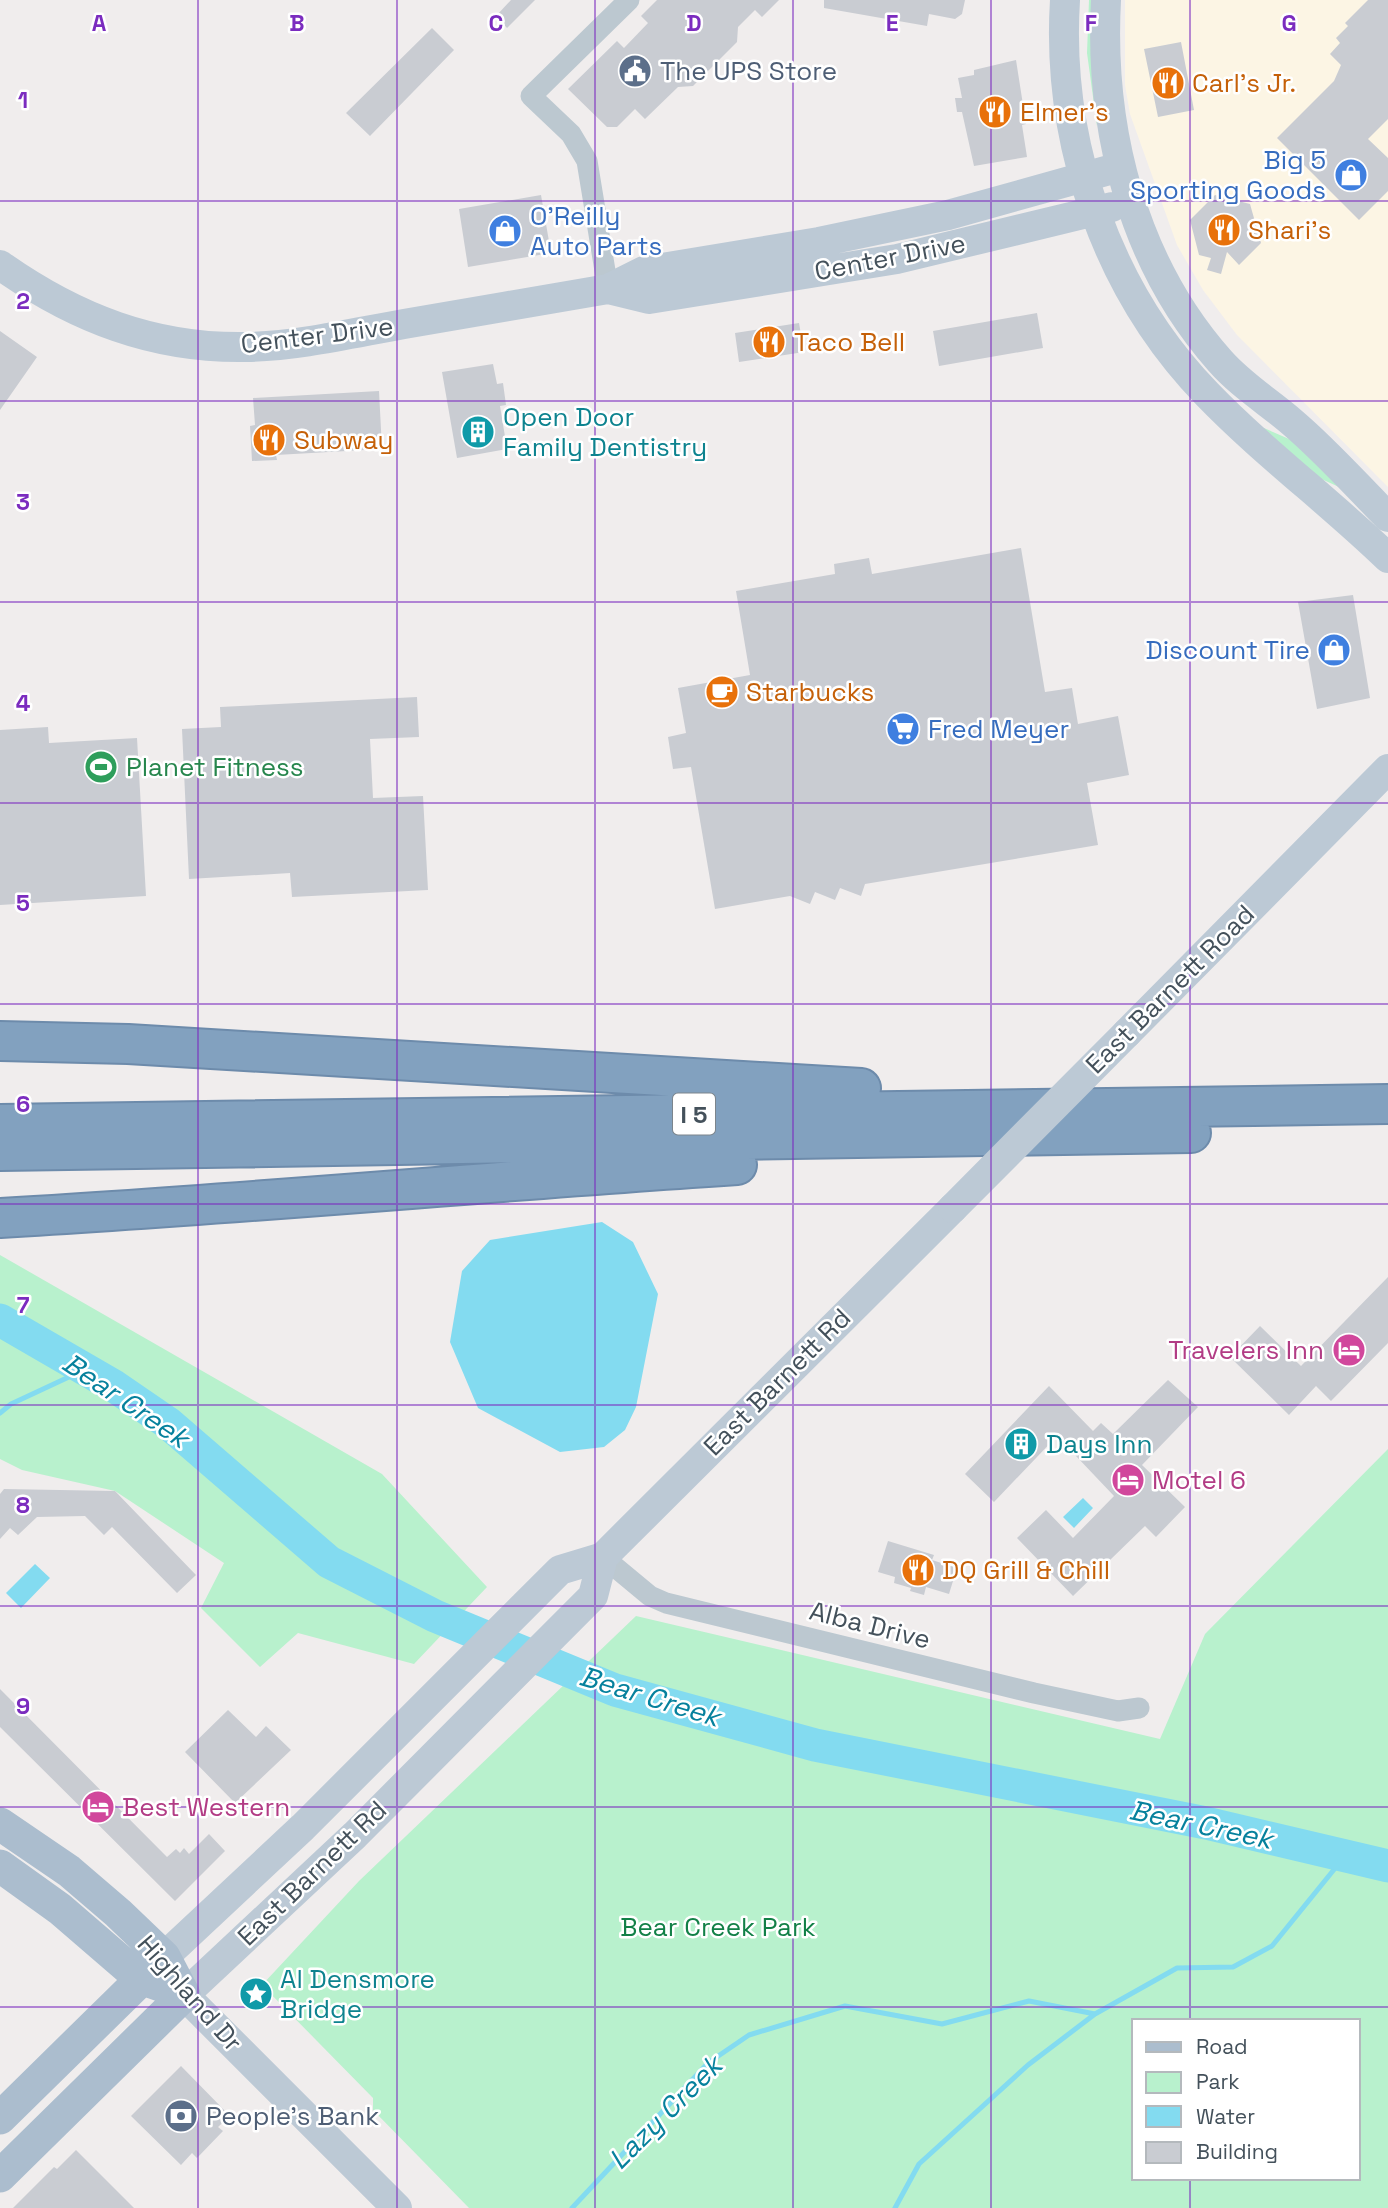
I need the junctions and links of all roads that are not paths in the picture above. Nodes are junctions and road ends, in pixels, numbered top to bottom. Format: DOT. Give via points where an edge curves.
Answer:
graph roads {
  1 [pos="629,0"];
  2 [pos="1065,0"];
  3 [pos="1106,0"];
  4 [pos="1120,167"];
  5 [pos="1084,178"];
  6 [pos="1129,203"];
  7 [pos="1094,211"];
  8 [pos="0,265"];
  9 [pos="608,289"];
  10 [pos="1388,517"];
  11 [pos="1388,558"];
  12 [pos="1388,769"];
  13 [pos="0,1041"];
  14 [pos="1388,1104"];
  15 [pos="1111,1106"];
  16 [pos="0,1124"];
  17 [pos="1388,1130"];
  18 [pos="1081,1136"];
  19 [pos="0,1151"];
  20 [pos="953,1208"];
  21 [pos="0,1218"];
  22 [pos="603,1557"];
  23 [pos="1139,1708"];
  24 [pos="0,1824"];
  25 [pos="0,1866"];
  26 [pos="152,1968"];
  27 [pos="184,1994"];
  28 [pos="0,2118"];
  29 [pos="0,2176"];
  30 [pos="397,2208"];
  1 -- 9 [label="street" via="531,96 572,134 587,161"];
  2 -- 5 [label="main road" via="1069,109"];
  3 -- 4 [label="main road" via="1108,97"];
  4 -- 5 [label="main road, Center Drive"];
  4 -- 6 [label="main road"];
  5 -- 7 [label="main road"];
  5 -- 9 [label="main road, Center Drive" via="948,215 644,271"];
  6 -- 7 [label="main road, Center Drive"];
  6 -- 10 [label="main road" via="1161,277 1219,360 1295,424"];
  7 -- 9 [label="main road, Center Drive" via="897,259 649,299"];
  7 -- 11 [label="main road" via="1138,304 1172,355 1256,443"];
  8 -- 9 [label="main road, Center Drive" via="88,318 168,340 247,347"];
  12 -- 20 [label="main road, East Barnett Road, bridge"];
  13 -- 15 [label="highway" via="128,1044"];
  14 -- 15 [label="highway, I 5"];
  15 -- 16 [label="highway, I 5"];
  17 -- 18 [label="highway, I 5"];
  18 -- 19 [label="highway, I 5"];
  18 -- 21 [label="highway" via="878,1156"];
  20 -- 22 [label="main road, East Barnett Rd"];
  22 -- 23 [label="street, Alba Drive" via="650,1596 666,1603 1046,1696 1118,1711"];
  22 -- 26 [label="main road, East Barnett Rd" via="560,1570 303,1827"];
  22 -- 27 [label="main road, East Barnett Rd" via="593,1596 346,1843"];
  24 -- 26 [label="main road, Highland Dr" via="69,1871"];
  25 -- 26 [label="main road, Highland Dr"];
  26 -- 27 [label="main road"];
  26 -- 28 [label="main road, East Barnett Rd"];
  27 -- 29 [label="main road, East Barnett Rd"];
  27 -- 30 [label="main road, Highland Dr"];
}
